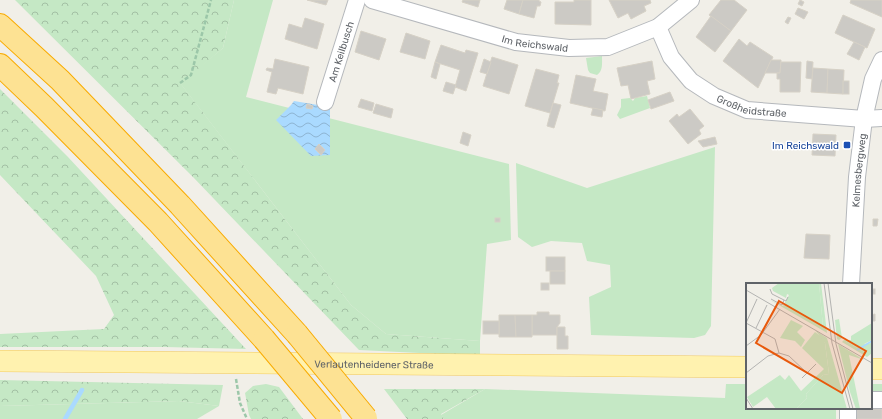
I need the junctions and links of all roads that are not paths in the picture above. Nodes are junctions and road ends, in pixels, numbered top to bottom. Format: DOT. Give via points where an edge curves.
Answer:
graph roads {
  1 [pos="356,0"];
  2 [pos="372,0"];
  3 [pos="691,0"];
  4 [pos="0,26"];
  5 [pos="658,27"];
  6 [pos="882,60"];
  7 [pos="0,65"];
  8 [pos="325,102"];
  9 [pos="864,118"];
  10 [pos="882,118"];
  11 [pos="851,283"];
  12 [pos="0,361"];
  13 [pos="746,366"];
  14 [pos="366,418"];
  15 [pos="331,419"];
  1 -- 8 [label="street, Am Keilbusch"];
  2 -- 5 [label="street, Im Reichswald" via="516,42 569,48 608,47"];
  3 -- 5 [label="street, Im Reichswald"];
  4 -- 14 [label="highway, bridge" via="65,86 180,205 297,334"];
  5 -- 9 [label="street, Großheidstraße" via="671,57 691,81 714,96 747,110"];
  6 -- 9 [label="street, Kelmesbergweg" via="873,79"];
  7 -- 15 [label="highway, bridge" via="158,222 264,339"];
  9 -- 10 [label="street, Großheidstraße"];
  9 -- 11 [label="street, Kelmesbergweg" via="857,177"];
  12 -- 13 [label="main road, Verlautenheidener Straße"];
}
